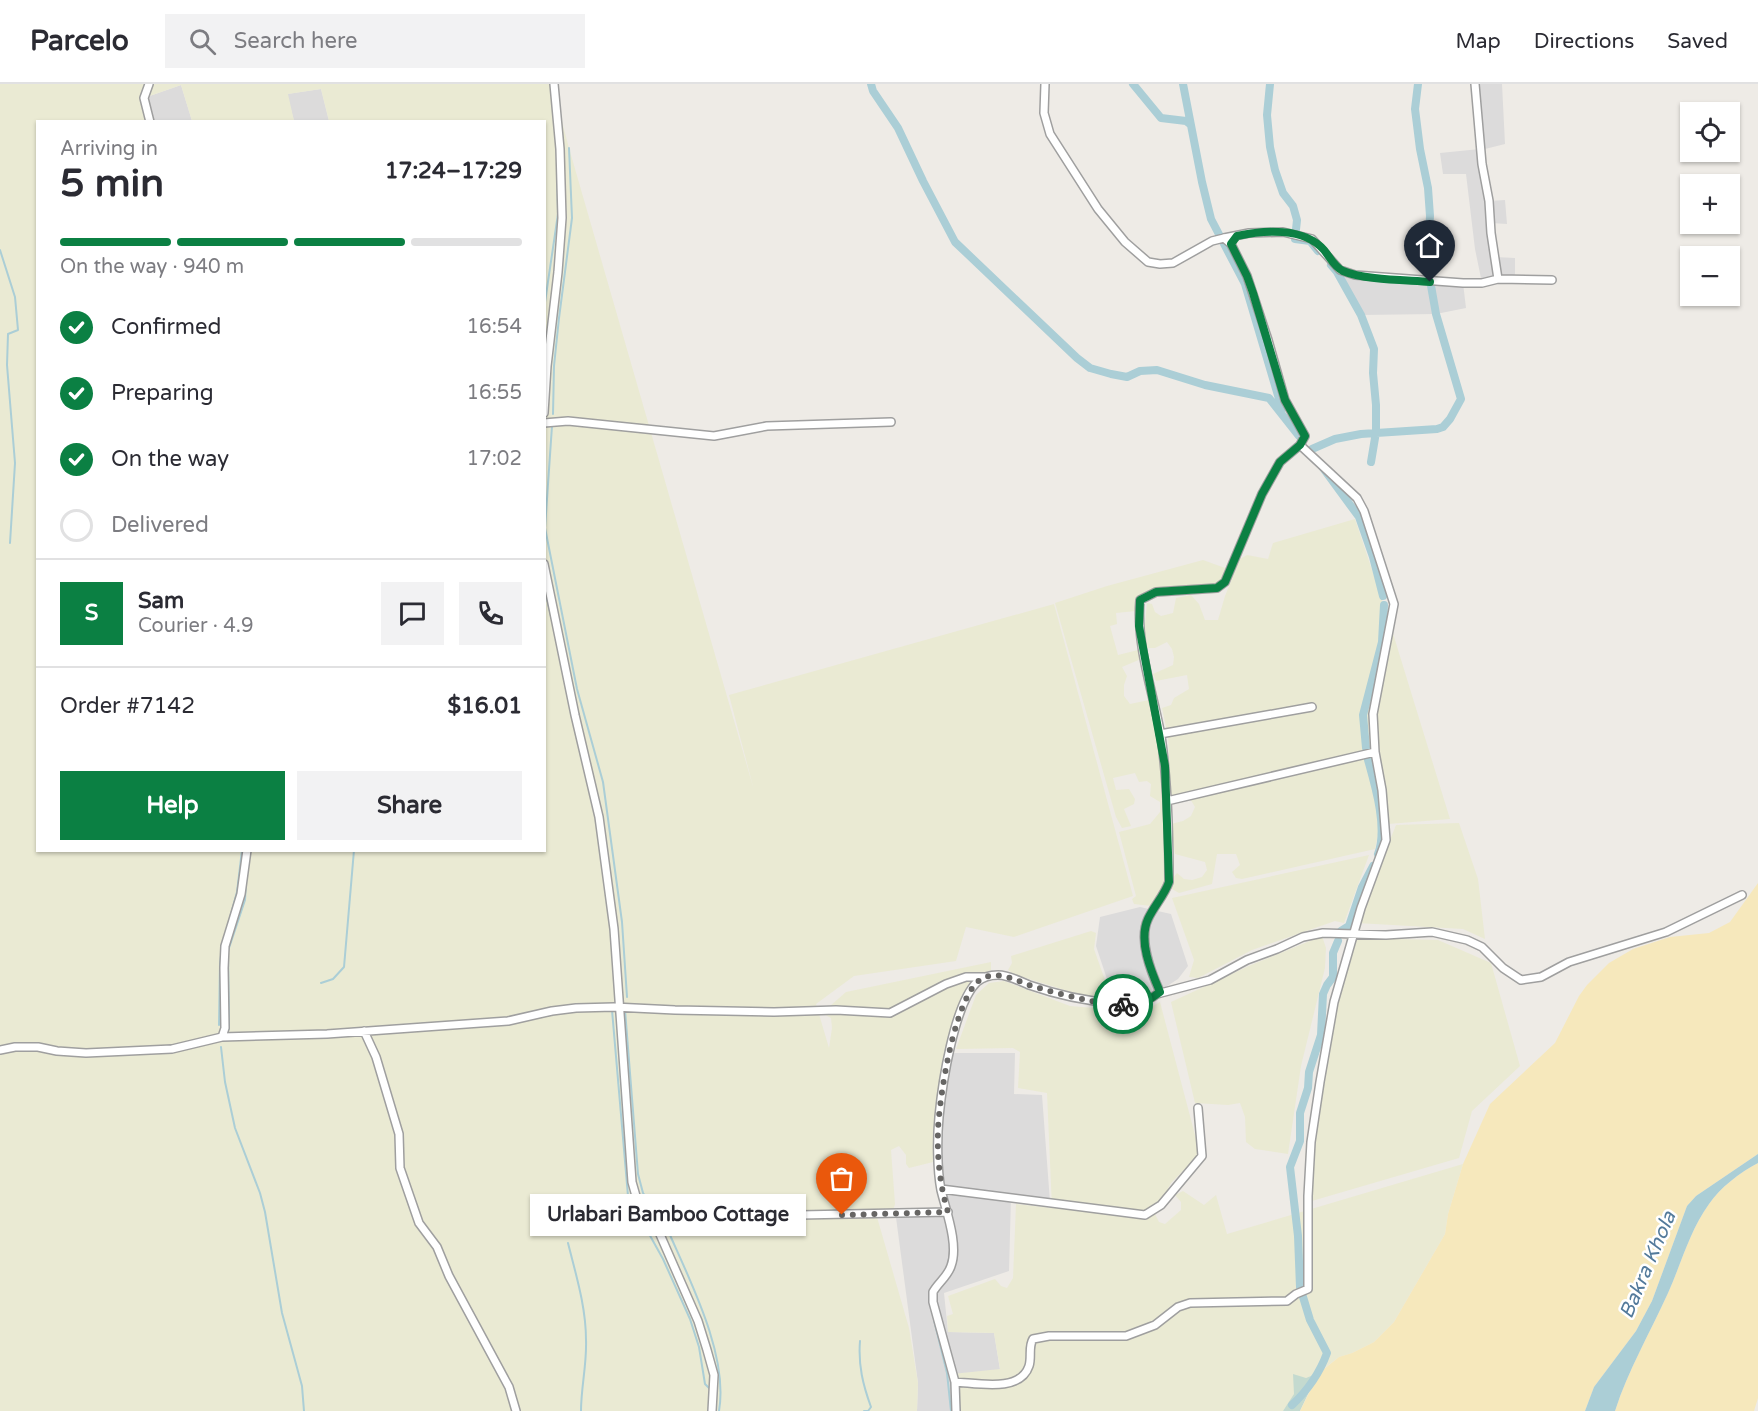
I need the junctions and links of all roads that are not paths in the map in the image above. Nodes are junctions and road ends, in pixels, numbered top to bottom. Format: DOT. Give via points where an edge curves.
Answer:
graph roads {
  1 [pos="149,84"];
  2 [pos="554,84"];
  3 [pos="1045,84"];
  4 [pos="1475,84"];
  5 [pos="150,120"];
  6 [pos="1237,236"];
  7 [pos="1224,238"];
  8 [pos="1231,244"];
  9 [pos="1498,279"];
  10 [pos="1552,280"];
  11 [pos="546,366"];
  12 [pos="891,422"];
  13 [pos="546,423"];
  14 [pos="1300,445"];
  15 [pos="546,574"];
  16 [pos="1312,707"];
  17 [pos="1160,734"];
  18 [pos="1375,752"];
  19 [pos="1167,801"];
  20 [pos="247,852"];
  21 [pos="1742,895"];
  22 [pos="1353,933"];
  23 [pos="984,977"];
  24 [pos="1157,994"];
  25 [pos="621,1007"];
  26 [pos="364,1030"];
  27 [pos="222,1038"];
  28 [pos="0,1050"];
  29 [pos="1198,1108"];
  30 [pos="941,1189"];
  31 [pos="948,1212"];
  32 [pos="655,1223"];
  33 [pos="955,1382"];
  34 [pos="516,1411"];
  35 [pos="712,1411"];
  36 [pos="956,1411"];
  1 -- 5 [label="street" via="144,98"];
  2 -- 11 [label="street" via="562,218"];
  3 -- 7 [label="street" via="1044,114 1050,134 1098,209 1125,242 1148,262 1173,263"];
  4 -- 9 [label="street"];
  6 -- 7 [label="street"];
  6 -- 8 [label="street"];
  6 -- 9 [label="street" via="1283,232 1312,239 1340,270 1355,275 1463,283"];
  7 -- 8 [label="street"];
  8 -- 14 [label="street" via="1253,293 1285,400 1305,434"];
  9 -- 10 [label="street"];
  12 -- 13 [label="street" via="767,426 714,436 568,421"];
  14 -- 17 [label="street" via="1280,462 1268,483 1225,582 1217,588 1156,592 1140,600 1139,626"];
  14 -- 18 [label="street" via="1357,498 1394,604 1373,714"];
  15 -- 25 [label="street" via="599,817"];
  16 -- 17 [label="street"];
  17 -- 19 [label="street"];
  18 -- 19 [label="street"];
  18 -- 22 [label="street" via="1386,840"];
  19 -- 24 [label="street" via="1169,882 1144,932 1146,953 1160,992"];
  20 -- 27 [label="street" via="241,894 225,946"];
  21 -- 22 [label="street" via="1666,932 1569,962 1541,977 1521,980 1482,947 1467,940 1432,932"];
  22 -- 24 [label="street" via="1303,937 1210,980"];
  22 -- 33 [label="street" via="1334,1002 1311,1142 1305,1291 1287,1301 1190,1303 1155,1325 1126,1336 1058,1335 1034,1339 1029,1365 1019,1380 1005,1384"];
  23 -- 24 [label="street" via="1009,977 1089,1001 1109,1003 1139,1002"];
  23 -- 25 [label="street" via="966,977 946,984 890,1013"];
  23 -- 30 [label="street" via="964,1003 942,1085 938,1132"];
  25 -- 26 [label="street" via="568,1009 508,1021"];
  25 -- 32 [label="street" via="632,1182 636,1196"];
  26 -- 27 [label="street"];
  26 -- 34 [label="street" via="399,1134 400,1168 419,1223 437,1247"];
  27 -- 28 [label="street" via="172,1048 121,1052 27,1047"];
  29 -- 30 [label="street" via="1202,1156 1161,1205 1145,1215"];
  30 -- 31 [label="street"];
  31 -- 32 [label="street"];
  31 -- 33 [label="street" via="952,1264 933,1292 933,1302"];
  32 -- 35 [label="street" via="707,1350 714,1374"];
  33 -- 36 [label="street"];
}
